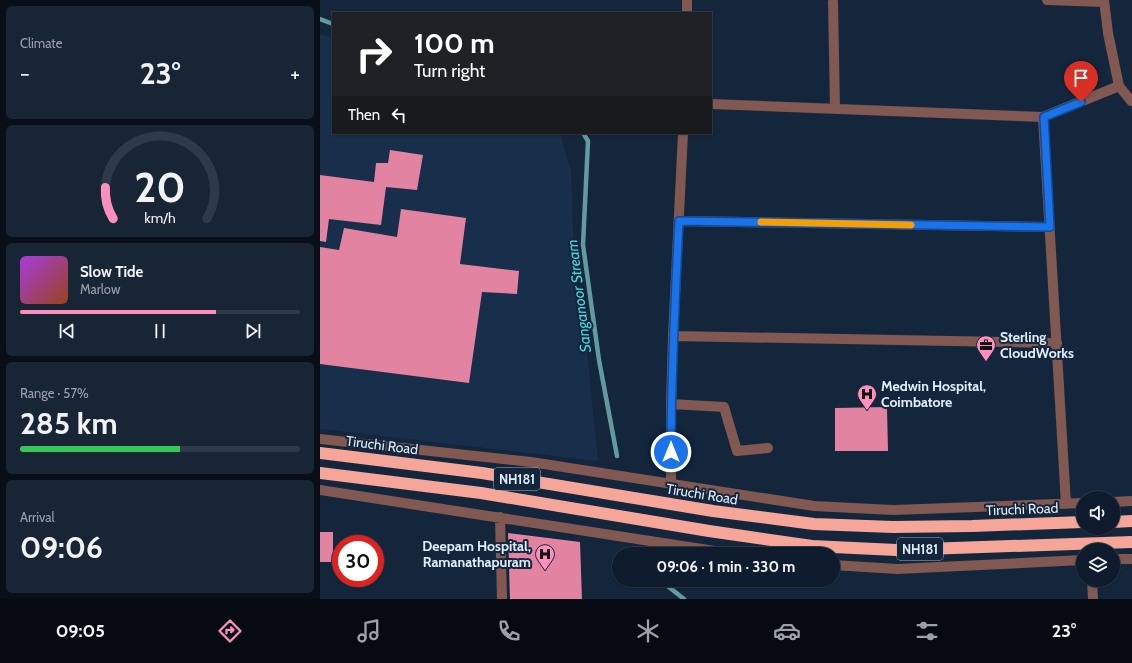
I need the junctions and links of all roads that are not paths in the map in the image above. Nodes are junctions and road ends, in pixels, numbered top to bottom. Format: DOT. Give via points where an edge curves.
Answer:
graph roads {
  1 [pos="687,0"];
  2 [pos="1047,0"];
  3 [pos="1104,1"];
  4 [pos="833,2"];
  5 [pos="687,12"];
  6 [pos="1119,86"];
  7 [pos="1132,101"];
  8 [pos="712,104"];
  9 [pos="835,109"];
  10 [pos="1044,117"];
  11 [pos="683,134"];
  12 [pos="679,221"];
  13 [pos="1050,227"];
  14 [pos="673,336"];
  15 [pos="1056,343"];
  16 [pos="671,404"];
  17 [pos="320,439"];
  18 [pos="768,448"];
  19 [pos="320,453"];
  20 [pos="320,473"];
  21 [pos="671,484"];
  22 [pos="320,490"];
  23 [pos="1132,501"];
  24 [pos="1120,502"];
  25 [pos="1076,503"];
  26 [pos="1066,504"];
  27 [pos="500,517"];
  28 [pos="1132,521"];
  29 [pos="1076,522"];
  30 [pos="1120,522"];
  31 [pos="1132,542"];
  32 [pos="684,547"];
  33 [pos="1120,559"];
  34 [pos="1132,559"];
  35 [pos="1076,561"];
  36 [pos="840,565"];
  37 [pos="1092,587"];
  38 [pos="502,599"];
  39 [pos="1093,599"];
  1 -- 5 [label="street"];
  2 -- 3 [label="street"];
  3 -- 6 [label="street"];
  4 -- 9 [label="street"];
  6 -- 7 [label="street"];
  6 -- 10 [label="street"];
  8 -- 9 [label="street"];
  9 -- 10 [label="street"];
  10 -- 13 [label="street"];
  11 -- 12 [label="street"];
  12 -- 13 [label="street"];
  12 -- 14 [label="street"];
  13 -- 15 [label="street"];
  14 -- 15 [label="street"];
  14 -- 16 [label="street"];
  15 -- 26 [label="street"];
  16 -- 18 [label="street" via="724,408 737,451"];
  16 -- 21 [label="street"];
  17 -- 21 [label="street" via="531,462"];
  19 -- 29 [label="highway, Tiruchi Road / NH181" via="489,475 713,512 814,524 972,526"];
  20 -- 31 [label="highway, NH181" via="481,493 812,546 896,550"];
  21 -- 26 [label="street" via="814,506 893,510"];
  22 -- 27 [label="street"];
  23 -- 24 [label="street"];
  25 -- 26 [label="street"];
  27 -- 32 [label="street"];
  27 -- 38 [label="street"];
  28 -- 30 [label="highway"];
  33 -- 34 [label="street"];
  35 -- 36 [label="street" via="897,569"];
  37 -- 39 [label="street"];
}
